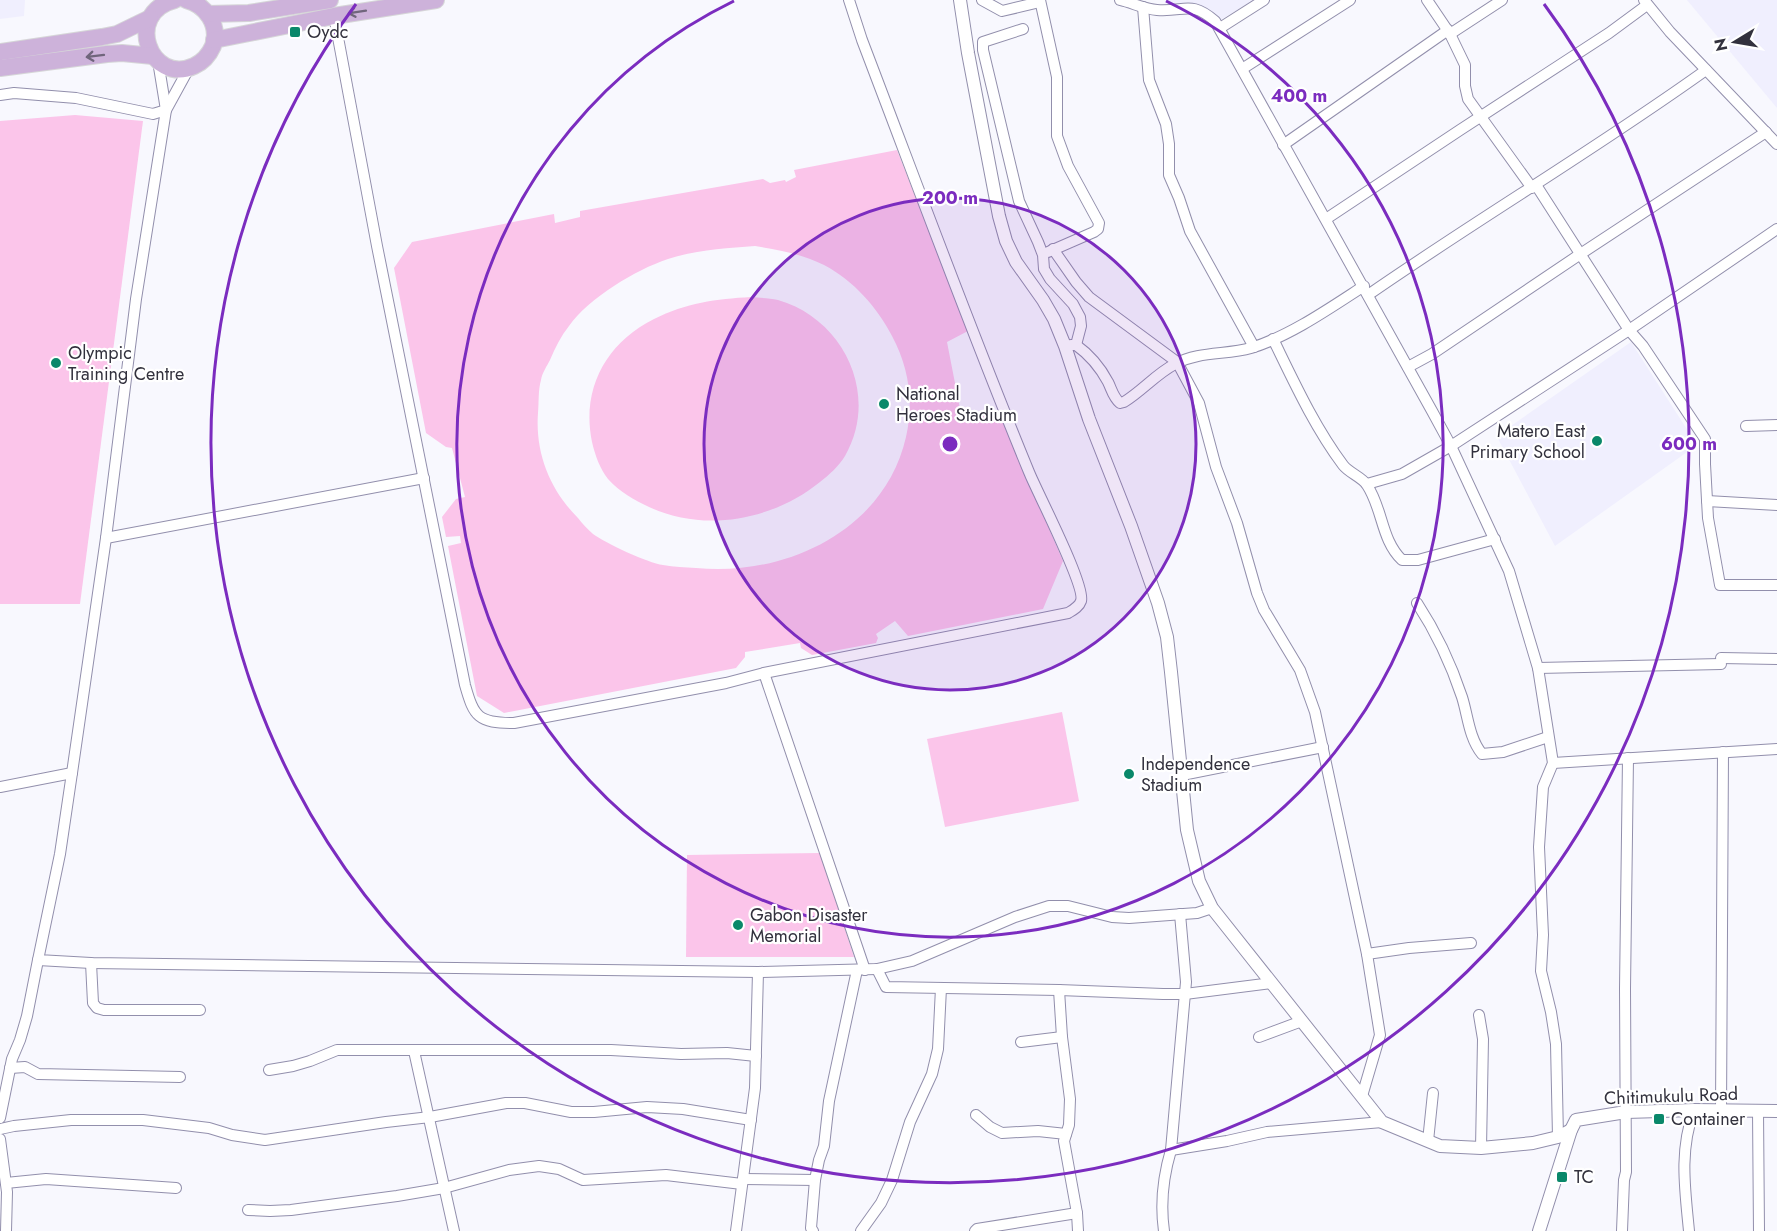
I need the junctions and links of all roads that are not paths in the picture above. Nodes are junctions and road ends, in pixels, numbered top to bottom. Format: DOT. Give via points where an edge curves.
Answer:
graph roads {
  1 [pos="175,0"];
  2 [pos="186,0"];
  3 [pos="238,0"];
  4 [pos="436,0"];
  5 [pos="849,0"];
  6 [pos="960,0"];
  7 [pos="982,0"];
  8 [pos="1120,0"];
  9 [pos="1264,0"];
  10 [pos="1350,0"];
  11 [pos="1427,0"];
  12 [pos="1502,0"];
  13 [pos="1040,1"];
  14 [pos="1194,3"];
  15 [pos="1645,3"];
  16 [pos="1143,7"];
  17 [pos="332,8"];
  18 [pos="270,10"];
  19 [pos="208,14"];
  20 [pos="150,18"];
  21 [pos="1220,28"];
  22 [pos="1023,29"];
  23 [pos="1449,32"];
  24 [pos="214,40"];
  25 [pos="0,52"];
  26 [pos="155,58"];
  27 [pos="0,68"];
  28 [pos="189,68"];
  29 [pos="1242,69"];
  30 [pos="1706,70"];
  31 [pos="0,94"];
  32 [pos="165,110"];
  33 [pos="1480,117"];
  34 [pos="1766,132"];
  35 [pos="1777,144"];
  36 [pos="1283,145"];
  37 [pos="1534,187"];
  38 [pos="1326,219"];
  39 [pos="1777,229"];
  40 [pos="1053,249"];
  41 [pos="1043,255"];
  42 [pos="1579,255"];
  43 [pos="1366,290"];
  44 [pos="1629,330"];
  45 [pos="1273,339"];
  46 [pos="1070,345"];
  47 [pos="1254,347"];
  48 [pos="1177,362"];
  49 [pos="1408,367"];
  50 [pos="1777,425"];
  51 [pos="1746,426"];
  52 [pos="1451,446"];
  53 [pos="424,478"];
  54 [pos="1367,484"];
  55 [pos="1707,501"];
  56 [pos="1777,505"];
  57 [pos="106,538"];
  58 [pos="1495,539"];
  59 [pos="1777,585"];
  60 [pos="1418,603"];
  61 [pos="1777,659"];
  62 [pos="1538,668"];
  63 [pos="764,674"];
  64 [pos="1548,737"];
  65 [pos="1323,747"];
  66 [pos="1777,748"];
  67 [pos="1723,752"];
  68 [pos="1628,758"];
  69 [pos="1553,763"];
  70 [pos="72,772"];
  71 [pos="1182,775"];
  72 [pos="0,787"];
  73 [pos="1212,908"];
  74 [pos="1180,914"];
  75 [pos="1471,943"];
  76 [pos="1367,954"];
  77 [pos="38,960"];
  78 [pos="91,963"];
  79 [pos="877,969"];
  80 [pos="861,970"];
  81 [pos="758,972"];
  82 [pos="1272,983"];
  83 [pos="941,988"];
  84 [pos="1059,990"];
  85 [pos="1185,994"];
  86 [pos="200,1010"];
  87 [pos="1479,1015"];
  88 [pos="1302,1021"];
  89 [pos="1062,1037"];
  90 [pos="1259,1037"];
  91 [pos="1021,1042"];
  92 [pos="414,1051"];
  93 [pos="756,1056"];
  94 [pos="10,1068"];
  95 [pos="269,1070"];
  96 [pos="180,1077"];
  97 [pos="1433,1093"];
  98 [pos="1362,1096"];
  99 [pos="1694,1110"];
  100 [pos="1721,1111"];
  101 [pos="1758,1111"];
  102 [pos="1626,1112"];
  103 [pos="1777,1112"];
  104 [pos="976,1115"];
  105 [pos="0,1118"];
  106 [pos="430,1118"];
  107 [pos="751,1120"];
  108 [pos="1382,1122"];
  109 [pos="0,1129"];
  110 [pos="1571,1130"];
  111 [pos="1066,1134"];
  112 [pos="1558,1137"];
  113 [pos="0,1139"];
  114 [pos="1428,1141"];
  115 [pos="1481,1148"];
  116 [pos="1171,1150"];
  117 [pos="815,1180"];
  118 [pos="742,1182"];
  119 [pos="176,1188"];
  120 [pos="444,1188"];
  121 [pos="4,1190"];
  122 [pos="248,1210"];
  123 [pos="1077,1213"];
  124 [pos="6,1231"];
  125 [pos="454,1231"];
  126 [pos="736,1231"];
  127 [pos="813,1231"];
  128 [pos="861,1231"];
  129 [pos="975,1231"];
  130 [pos="1078,1231"];
  131 [pos="1164,1231"];
  132 [pos="1539,1231"];
  133 [pos="1622,1231"];
  134 [pos="1689,1231"];
  135 [pos="1758,1231"];
  1 -- 20 [label="main road" via="158,8"];
  2 -- 19 [label="main road"];
  3 -- 18 [label="main road"];
  4 -- 17 [label="main road, one-way"];
  5 -- 63 [label="street" via="972,329 1030,474 1069,558 1082,601 1068,613"];
  6 -- 46 [label="street" via="1006,241"];
  7 -- 13 [label="street" via="1002,10"];
  8 -- 16 [label="street"];
  9 -- 21 [label="street"];
  10 -- 29 [label="street"];
  11 -- 23 [label="street"];
  12 -- 23 [label="street"];
  13 -- 40 [label="street" via="1056,69 1057,136 1068,166 1099,223 1094,232"];
  14 -- 16 [label="street" via="1170,10"];
  14 -- 21 [label="street"];
  15 -- 30 [label="street"];
  15 -- 33 [label="street" via="1609,33"];
  16 -- 47 [label="street" via="1149,80 1168,134 1169,175 1190,231"];
  17 -- 18 [label="main road"];
  17 -- 24 [label="main road"];
  17 -- 53 [label="street"];
  18 -- 19 [label="main road"];
  19 -- 24 [label="main road"];
  20 -- 25 [label="main road" via="117,34"];
  20 -- 26 [label="main road" via="146,38"];
  21 -- 29 [label="street"];
  22 -- 41 [label="street" via="983,42 983,46 1019,201"];
  23 -- 33 [label="street" via="1465,64 1468,99"];
  23 -- 36 [label="street"];
  24 -- 28 [label="main road" via="206,58"];
  26 -- 27 [label="main road, one-way" via="122,53"];
  26 -- 28 [label="main road" via="169,67"];
  26 -- 32 [label="street"];
  28 -- 32 [label="street"];
  29 -- 36 [label="street"];
  30 -- 34 [label="street"];
  30 -- 37 [label="street"];
  31 -- 32 [label="street" via="76,98 153,114"];
  32 -- 57 [label="street"];
  33 -- 37 [label="street"];
  33 -- 38 [label="street"];
  34 -- 35 [label="street"];
  34 -- 42 [label="street"];
  36 -- 38 [label="street"];
  37 -- 42 [label="street"];
  37 -- 43 [label="street"];
  38 -- 43 [label="street"];
  39 -- 44 [label="street"];
  40 -- 41 [label="street"];
  40 -- 48 [label="street" via="1089,297"];
  41 -- 46 [label="street" via="1044,269 1080,317 1081,326"];
  42 -- 44 [label="street"];
  42 -- 49 [label="street"];
  43 -- 45 [label="street"];
  43 -- 49 [label="street"];
  44 -- 52 [label="street"];
  44 -- 55 [label="street" via="1706,439"];
  45 -- 47 [label="street"];
  45 -- 54 [label="street" via="1318,427 1344,467"];
  46 -- 48 [label="street" via="1087,353 1097,364 1120,403"];
  46 -- 71 [label="street" via="1089,419 1131,526 1167,637"];
  47 -- 48 [label="street"];
  48 -- 65 [label="street" via="1198,403 1257,593 1300,670"];
  49 -- 52 [label="street"];
  50 -- 51 [label="street"];
  52 -- 54 [label="street" via="1402,474"];
  52 -- 58 [label="street"];
  53 -- 57 [label="street"];
  53 -- 63 [label="street" via="470,705 485,719 514,723"];
  54 -- 58 [label="street" via="1386,536 1402,560 1418,560"];
  55 -- 56 [label="street"];
  55 -- 59 [label="street" via="1720,585"];
  57 -- 70 [label="street"];
  58 -- 62 [label="street" via="1509,571"];
  60 -- 64 [label="street" via="1447,657 1475,746 1482,754 1503,752"];
  61 -- 62 [label="street"];
  62 -- 64 [label="street"];
  63 -- 80 [label="street"];
  64 -- 69 [label="street"];
  65 -- 71 [label="street"];
  65 -- 76 [label="street"];
  66 -- 67 [label="street"];
  67 -- 68 [label="street"];
  67 -- 100 [label="street"];
  68 -- 69 [label="street"];
  68 -- 102 [label="street"];
  69 -- 112 [label="street" via="1543,787 1539,847 1541,971 1556,1044"];
  70 -- 72 [label="street"];
  70 -- 77 [label="street"];
  71 -- 73 [label="street" via="1191,849 1199,881"];
  73 -- 74 [label="street"];
  73 -- 82 [label="street"];
  74 -- 79 [label="street" via="1120,917 1049,906 912,961"];
  74 -- 85 [label="street"];
  75 -- 76 [label="street"];
  76 -- 98 [label="street" via="1380,1035"];
  77 -- 78 [label="street"];
  77 -- 94 [label="street" via="27,1016"];
  78 -- 81 [label="street"];
  78 -- 86 [label="street" via="93,1002 97,1008"];
  79 -- 80 [label="street"];
  79 -- 83 [label="street" via="886,987"];
  80 -- 81 [label="street"];
  80 -- 117 [label="street" via="829,1101"];
  81 -- 93 [label="street"];
  82 -- 85 [label="street"];
  82 -- 88 [label="street"];
  83 -- 84 [label="street"];
  83 -- 128 [label="street" via="938,1049 932,1074 910,1122 892,1180"];
  84 -- 85 [label="street"];
  84 -- 89 [label="street"];
  85 -- 116 [label="street"];
  87 -- 115 [label="street" via="1483,1039"];
  88 -- 90 [label="street"];
  88 -- 98 [label="street"];
  89 -- 91 [label="street"];
  89 -- 111 [label="street" via="1070,1099"];
  92 -- 93 [label="street" via="611,1050"];
  92 -- 95 [label="street" via="337,1050"];
  92 -- 106 [label="street"];
  93 -- 107 [label="street"];
  94 -- 96 [label="street" via="24,1067 38,1074"];
  94 -- 105 [label="street"];
  97 -- 114 [label="street"];
  98 -- 108 [label="street"];
  99 -- 100 [label="street, Chitimukulu Road"];
  99 -- 102 [label="street, Chitimukulu Road"];
  99 -- 134 [label="street" via="1684,1148"];
  100 -- 101 [label="street, Chitimukulu Road"];
  101 -- 103 [label="street, Chitimukulu Road"];
  101 -- 135 [label="street"];
  102 -- 110 [label="street, Chitimukulu Road" via="1576,1120"];
  102 -- 133 [label="street"];
  104 -- 111 [label="street" via="1002,1134"];
  106 -- 107 [label="street" via="525,1103 594,1113 647,1107 682,1109"];
  106 -- 109 [label="street" via="265,1140 143,1120 71,1120"];
  106 -- 120 [label="street"];
  107 -- 118 [label="street"];
  108 -- 114 [label="street"];
  108 -- 116 [label="street" via="1266,1132"];
  110 -- 112 [label="street"];
  110 -- 132 [label="street"];
  111 -- 123 [label="street"];
  112 -- 115 [label="street"];
  113 -- 121 [label="street"];
  114 -- 115 [label="street" via="1440,1146"];
  116 -- 131 [label="street" via="1162,1191"];
  117 -- 118 [label="street"];
  117 -- 127 [label="street"];
  118 -- 120 [label="street" via="666,1175 584,1180 560,1169 538,1166"];
  118 -- 126 [label="street"];
  119 -- 121 [label="street" via="46,1179"];
  120 -- 122 [label="street" via="291,1210"];
  120 -- 125 [label="street"];
  121 -- 124 [label="street"];
  123 -- 129 [label="street"];
  123 -- 130 [label="street"];
}
